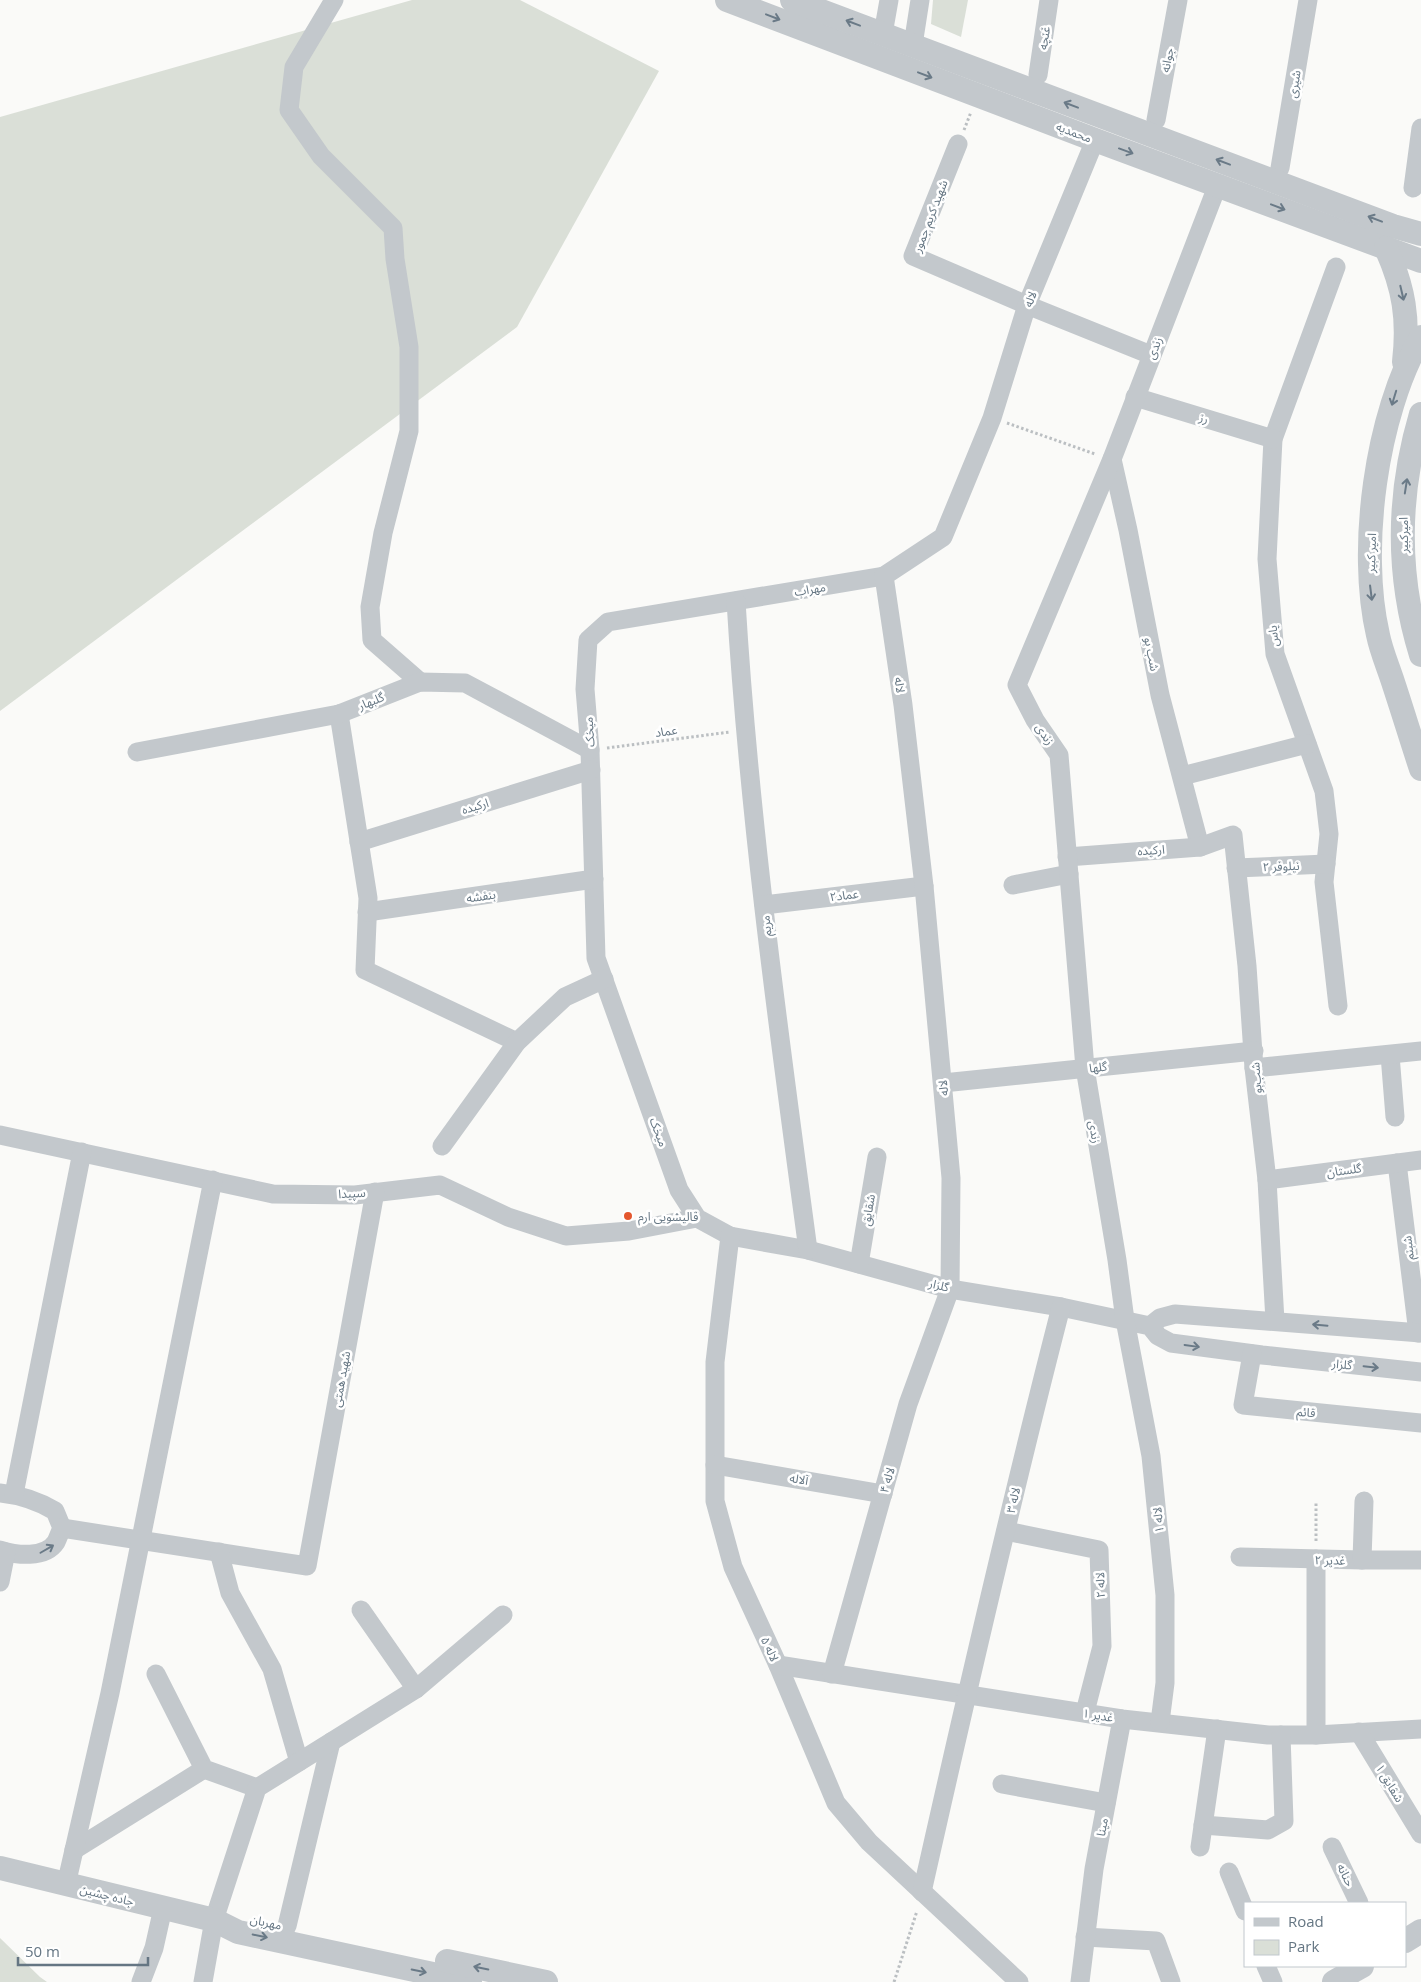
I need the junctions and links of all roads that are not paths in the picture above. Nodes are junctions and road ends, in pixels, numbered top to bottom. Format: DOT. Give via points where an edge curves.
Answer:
graph roads {
  1 [pos="334,0"];
  2 [pos="728,0"];
  3 [pos="792,0"];
  4 [pos="889,0"];
  5 [pos="920,0"];
  6 [pos="1049,0"];
  7 [pos="1178,0"];
  8 [pos="1308,0"];
  9 [pos="883,34"];
  10 [pos="913,45"];
  11 [pos="1038,75"];
  12 [pos="1156,120"];
  13 [pos="1421,128"];
  14 [pos="1095,140"];
  15 [pos="958,144"];
  16 [pos="1280,168"];
  17 [pos="1218,184"];
  18 [pos="1412,188"];
  19 [pos="1421,234"];
  20 [pos="1386,248"];
  21 [pos="1421,261"];
  22 [pos="1336,267"];
  23 [pos="1027,305"];
  24 [pos="1421,338"];
  25 [pos="1151,355"];
  26 [pos="1403,371"];
  27 [pos="1135,398"];
  28 [pos="1421,414"];
  29 [pos="1273,439"];
  30 [pos="1112,459"];
  31 [pos="884,576"];
  32 [pos="736,601"];
  33 [pos="1417,634"];
  34 [pos="1421,655"];
  35 [pos="420,682"];
  36 [pos="339,714"];
  37 [pos="1307,744"];
  38 [pos="590,750"];
  39 [pos="137,752"];
  40 [pos="1421,769"];
  41 [pos="591,770"];
  42 [pos="1182,776"];
  43 [pos="1233,835"];
  44 [pos="359,842"];
  45 [pos="1200,847"];
  46 [pos="1326,864"];
  47 [pos="1068,866"];
  48 [pos="1236,868"];
  49 [pos="594,879"];
  50 [pos="1013,885"];
  51 [pos="924,886"];
  52 [pos="764,905"];
  53 [pos="367,912"];
  54 [pos="604,979"];
  55 [pos="1338,1006"];
  56 [pos="517,1042"];
  57 [pos="1421,1052"];
  58 [pos="1390,1055"];
  59 [pos="1254,1060"];
  60 [pos="1085,1068"];
  61 [pos="943,1083"];
  62 [pos="1395,1116"];
  63 [pos="0,1134"];
  64 [pos="442,1146"];
  65 [pos="82,1152"];
  66 [pos="877,1157"];
  67 [pos="1421,1160"];
  68 [pos="1397,1163"];
  69 [pos="213,1180"];
  70 [pos="1267,1180"];
  71 [pos="375,1192"];
  72 [pos="697,1218"];
  73 [pos="730,1236"];
  74 [pos="808,1250"];
  75 [pos="858,1264"];
  76 [pos="950,1289"];
  77 [pos="1061,1307"];
  78 [pos="1125,1320"];
  79 [pos="1275,1322"];
  80 [pos="1150,1326"];
  81 [pos="1419,1333"];
  82 [pos="1252,1354"];
  83 [pos="1421,1372"];
  84 [pos="1421,1423"];
  85 [pos="715,1465"];
  86 [pos="7,1494"];
  87 [pos="883,1494"];
  88 [pos="1364,1501"];
  89 [pos="62,1528"];
  90 [pos="1006,1531"];
  91 [pos="140,1539"];
  92 [pos="3,1551"];
  93 [pos="219,1552"];
  94 [pos="1240,1557"];
  95 [pos="1316,1559"];
  96 [pos="1362,1560"];
  97 [pos="1421,1560"];
  98 [pos="0,1582"];
  99 [pos="361,1610"];
  100 [pos="502,1615"];
  101 [pos="778,1665"];
  102 [pos="156,1674"];
  103 [pos="832,1674"];
  104 [pos="416,1689"];
  105 [pos="966,1694"];
  106 [pos="1085,1712"];
  107 [pos="1122,1718"];
  108 [pos="1160,1722"];
  109 [pos="1217,1729"];
  110 [pos="1421,1729"];
  111 [pos="1359,1732"];
  112 [pos="1281,1735"];
  113 [pos="1316,1736"];
  114 [pos="332,1742"];
  115 [pos="299,1762"];
  116 [pos="204,1768"];
  117 [pos="1002,1784"];
  118 [pos="258,1788"];
  119 [pos="1106,1803"];
  120 [pos="1203,1825"];
  121 [pos="1421,1834"];
  122 [pos="1332,1846"];
  123 [pos="1200,1847"];
  124 [pos="74,1850"];
  125 [pos="0,1868"];
  126 [pos="1229,1872"];
  127 [pos="66,1885"];
  128 [pos="922,1892"];
  129 [pos="1359,1902"];
  130 [pos="163,1908"];
  131 [pos="1244,1909"];
  132 [pos="214,1920"];
  133 [pos="287,1926"];
  134 [pos="1421,1931"];
  135 [pos="1085,1937"];
  136 [pos="1406,1939"];
  137 [pos="1266,1967"];
  138 [pos="1360,1967"];
  139 [pos="141,1982"];
  140 [pos="203,1982"];
  141 [pos="470,1982"];
  142 [pos="546,1982"];
  143 [pos="1020,1982"];
  144 [pos="1080,1982"];
  145 [pos="1171,1982"];
  146 [pos="1273,1982"];
  147 [pos="1334,1982"];
  1 -- 35 [label="street" via="294,67 289,110 321,156 393,228 409,347 409,431 383,533 370,616 372,640"];
  2 -- 14 [label="street, محمدیه, one-way"];
  9 -- 3 [label="street, محمدیه, one-way"];
  4 -- 9 [label="street"];
  5 -- 10 [label="street"];
  6 -- 11 [label="street, غنچه"];
  7 -- 12 [label="street, جوانه"];
  8 -- 16 [label="street, شیری"];
  9 -- 10 [label="street, محمدیه"];
  19 -- 10 [label="street, محمدیه, one-way"];
  13 -- 18 [label="street"];
  14 -- 17 [label="street, محمدیه, one-way"];
  14 -- 23 [label="street, لاله"];
  15 -- 23 [label="street, شهید کریم جمور" via="913,256"];
  17 -- 20 [label="street, محمدیه, one-way"];
  17 -- 25 [label="street, زندی"];
  20 -- 21 [label="street, محمدیه"];
  20 -- 26 [label="street, one-way" via="1397,272 1407,317"];
  22 -- 29 [label="street, یاس"];
  23 -- 25 [label="street"];
  23 -- 31 [label="street, لاله" via="992,418 943,537"];
  24 -- 26 [label="street, امیر کبیر"];
  25 -- 27 [label="street, زندی"];
  26 -- 40 [label="street, امیر کبیر, one-way" via="1390,410 1379,464 1370,550 1370,586 1378,637"];
  27 -- 29 [label="street, رز"];
  27 -- 30 [label="street, زندی"];
  33 -- 28 [label="street, امیرکبیر, one-way" via="1404,580 1403,518 1412,444"];
  29 -- 37 [label="street, یاس" via="1267,559 1275,654"];
  30 -- 42 [label="street, شب بو" via="1160,694"];
  30 -- 47 [label="street, زندی" via="1017,685 1059,755"];
  31 -- 32 [label="street, مهراب"];
  31 -- 51 [label="street, لاله"];
  32 -- 38 [label="street, میخک" via="608,622 588,640 585,689"];
  32 -- 52 [label="street, مریم" via="745,730"];
  33 -- 34 [label="street, امیرکبیر"];
  35 -- 36 [label="street, گلبهار"];
  35 -- 38 [label="street, گلبهار" via="465,683"];
  36 -- 39 [label="street, گلبهار"];
  36 -- 44 [label="street"];
  37 -- 42 [label="street"];
  37 -- 46 [label="street, یاس" via="1324,791 1328,834"];
  38 -- 41 [label="street, میخک"];
  41 -- 44 [label="street, ارکیده"];
  41 -- 49 [label="street, میخک"];
  42 -- 45 [label="street, شب بو"];
  43 -- 45 [label="street, ارکیده"];
  43 -- 48 [label="street, شب‌بو"];
  44 -- 53 [label="street" via="368,898"];
  45 -- 47 [label="street, ارکیده"];
  46 -- 48 [label="street, نیلوفر ۲"];
  46 -- 55 [label="street, یاس" via="1324,882"];
  47 -- 50 [label="street, ارکیده"];
  47 -- 60 [label="street, زندی"];
  48 -- 59 [label="street, شب‌بو"];
  49 -- 53 [label="street, بنفشه"];
  49 -- 54 [label="street, میخک" via="596,958"];
  51 -- 52 [label="street, عماد۲"];
  51 -- 61 [label="street, لاله"];
  52 -- 74 [label="street, مریم"];
  53 -- 56 [label="street" via="365,970"];
  54 -- 56 [label="street" via="565,997"];
  54 -- 72 [label="street, میخک" via="680,1190"];
  56 -- 64 [label="street"];
  57 -- 58 [label="street, گلها"];
  58 -- 59 [label="street, گلها"];
  58 -- 62 [label="street"];
  59 -- 60 [label="street, گلها"];
  59 -- 70 [label="street, شب‌بو"];
  60 -- 61 [label="street, گلها"];
  60 -- 78 [label="street, زندی"];
  61 -- 76 [label="street, لاله" via="952,1178"];
  63 -- 65 [label="street, سپیدا"];
  65 -- 69 [label="street, سپیدا"];
  65 -- 86 [label="street"];
  66 -- 75 [label="street, شقایق"];
  67 -- 68 [label="street, گلستان"];
  68 -- 70 [label="street, گلستان"];
  68 -- 81 [label="street, شبنم"];
  69 -- 71 [label="street, سپیدا" via="274,1194 355,1195"];
  69 -- 91 [label="street"];
  70 -- 79 [label="street, شب‌بو"];
  71 -- 72 [label="street, سپیدا" via="440,1185 508,1217 566,1236 629,1231"];
  71 -- 93 [label="street, شهید همتی" via="308,1566"];
  72 -- 73 [label="street"];
  73 -- 74 [label="street, گلزار"];
  73 -- 85 [label="street, لاله ۵" via="715,1362"];
  74 -- 75 [label="street, گلزار"];
  75 -- 76 [label="street, گلزار"];
  76 -- 77 [label="street, گلزار"];
  76 -- 87 [label="street, لاله ۴" via="908,1404"];
  77 -- 78 [label="street, گلزار"];
  77 -- 90 [label="street, لاله ۳"];
  78 -- 80 [label="street, گلزار"];
  78 -- 108 [label="street, لاله ۱" via="1151,1456 1165,1595 1166,1683"];
  79 -- 80 [label="street" via="1175,1314 1160,1318"];
  81 -- 79 [label="street, one-way"];
  80 -- 82 [label="street, گلزار, one-way" via="1158,1336 1171,1343"];
  82 -- 83 [label="street, گلزار, one-way"];
  82 -- 84 [label="street, قائم" via="1244,1406"];
  85 -- 87 [label="street, آلاله"];
  85 -- 101 [label="street, لاله ۵" via="715,1500 733,1567"];
  86 -- 89 [label="street" via="42,1503 56,1511"];
  87 -- 103 [label="street, لاله ۴"];
  88 -- 96 [label="street"];
  89 -- 91 [label="street"];
  92 -- 89 [label="street, one-way" via="42,1553 55,1544"];
  90 -- 105 [label="street, لاله ۳"];
  90 -- 106 [label="street, لاله ۲" via="1099,1550 1102,1646"];
  91 -- 93 [label="street"];
  91 -- 124 [label="street" via="110,1693"];
  92 -- 98 [label="street"];
  93 -- 115 [label="street" via="230,1593 272,1669"];
  94 -- 95 [label="street, غدیر ۲"];
  95 -- 96 [label="street, غدیر ۲"];
  95 -- 113 [label="street"];
  96 -- 97 [label="street, غدیر ۲"];
  99 -- 104 [label="street"];
  100 -- 104 [label="street"];
  101 -- 103 [label="street, غدیر ۱"];
  101 -- 128 [label="street, لاله ۵" via="836,1803 869,1842"];
  102 -- 116 [label="street"];
  103 -- 105 [label="street, غدیر ۱"];
  104 -- 114 [label="street"];
  105 -- 106 [label="street, غدیر ۱"];
  105 -- 128 [label="street, لاله ۳"];
  106 -- 107 [label="street, غدیر ۱"];
  107 -- 108 [label="street, غدیر ۱"];
  107 -- 119 [label="street, مینا"];
  108 -- 109 [label="street, غدیر ۱"];
  109 -- 112 [label="street, غدیر ۱"];
  109 -- 120 [label="street"];
  110 -- 111 [label="street, غدیر ۱"];
  111 -- 113 [label="street, غدیر ۱"];
  111 -- 121 [label="street, شقایق ۱"];
  112 -- 113 [label="street, غدیر ۱"];
  112 -- 120 [label="street" via="1284,1821 1268,1830"];
  114 -- 115 [label="street"];
  114 -- 133 [label="street"];
  115 -- 118 [label="street"];
  116 -- 118 [label="street"];
  116 -- 124 [label="street"];
  117 -- 119 [label="street"];
  118 -- 132 [label="street"];
  119 -- 135 [label="street, مینا"];
  120 -- 123 [label="street"];
  122 -- 129 [label="street, حنانه"];
  124 -- 127 [label="street"];
  125 -- 127 [label="street, جاده چشین"];
  126 -- 131 [label="street"];
  127 -- 130 [label="street, جاده چشین"];
  128 -- 143 [label="street, لاله ۵"];
  130 -- 132 [label="street, جاده چشین"];
  130 -- 139 [label="street" via="154,1948"];
  132 -- 133 [label="street, مهربان" via="241,1916"];
  132 -- 140 [label="street"];
  132 -- 141 [label="street, مهربان, one-way" via="238,1932"];
  142 -- 133 [label="street, مهربان, one-way"];
  134 -- 136 [label="street"];
  135 -- 144 [label="street, مینا"];
  135 -- 145 [label="street" via="1156,1941"];
  137 -- 146 [label="street"];
  138 -- 147 [label="street"];
}
